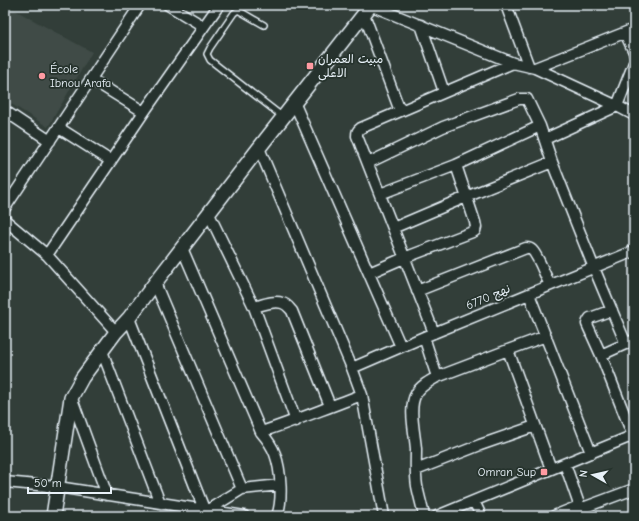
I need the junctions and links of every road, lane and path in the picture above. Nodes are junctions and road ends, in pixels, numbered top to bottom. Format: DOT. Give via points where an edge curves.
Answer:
graph roads {
  1 [pos="140,5"];
  2 [pos="168,5"];
  3 [pos="218,5"];
  4 [pos="506,5"];
  5 [pos="369,7"];
  6 [pos="264,25"];
  7 [pos="203,26"];
  8 [pos="421,26"];
  9 [pos="629,31"];
  10 [pos="634,52"];
  11 [pos="513,63"];
  12 [pos="634,63"];
  13 [pos="532,67"];
  14 [pos="91,79"];
  15 [pos="444,92"];
  16 [pos="294,102"];
  17 [pos="617,106"];
  18 [pos="400,111"];
  19 [pos="5,112"];
  20 [pos="144,112"];
  21 [pos="634,115"];
  22 [pos="283,117"];
  23 [pos="540,126"];
  24 [pos="59,128"];
  25 [pos="545,138"];
  26 [pos="50,141"];
  27 [pos="259,148"];
  28 [pos="111,161"];
  29 [pos="552,162"];
  30 [pos="368,163"];
  31 [pos="456,165"];
  32 [pos="380,194"];
  33 [pos="466,197"];
  34 [pos="5,208"];
  35 [pos="208,214"];
  36 [pos="5,220"];
  37 [pos="393,228"];
  38 [pos="182,248"];
  39 [pos="634,251"];
  40 [pos="47,255"];
  41 [pos="404,258"];
  42 [pos="594,268"];
  43 [pos="369,273"];
  44 [pos="155,282"];
  45 [pos="550,285"];
  46 [pos="418,291"];
  47 [pos="529,294"];
  48 [pos="254,307"];
  49 [pos="612,310"];
  50 [pos="129,318"];
  51 [pos="116,332"];
  52 [pos="434,333"];
  53 [pos="546,336"];
  54 [pos="424,337"];
  55 [pos="630,342"];
  56 [pos="401,347"];
  57 [pos="508,350"];
  58 [pos="102,351"];
  59 [pos="601,355"];
  60 [pos="352,368"];
  61 [pos="437,377"];
  62 [pos="362,395"];
  63 [pos="71,398"];
  64 [pos="330,406"];
  65 [pos="296,420"];
  66 [pos="535,426"];
  67 [pos="261,432"];
  68 [pos="634,436"];
  69 [pos="591,454"];
  70 [pos="565,464"];
  71 [pos="551,469"];
  72 [pos="416,470"];
  73 [pos="5,482"];
  74 [pos="280,485"];
  75 [pos="58,487"];
  76 [pos="242,489"];
  77 [pos="634,489"];
  78 [pos="107,495"];
  79 [pos="474,501"];
  80 [pos="160,502"];
  81 [pos="206,510"];
  82 [pos="581,510"];
  83 [pos="450,514"];
  84 [pos="53,516"];
  85 [pos="244,516"];
  86 [pos="276,516"];
  87 [pos="384,516"];
  88 [pos="424,516"];
  89 [pos="437,516"];
  90 [pos="481,516"];
  91 [pos="554,516"];
  1 -- 14 [label="street"];
  2 -- 7 [label="street"];
  3 -- 7 [label="street"];
  4 -- 13 [label="street"];
  5 -- 8 [label="street"];
  5 -- 16 [label="street"];
  5 -- 18 [label="street"];
  6 -- 22 [label="lane" via="238,10 207,54 210,60"];
  7 -- 20 [label="street"];
  8 -- 11 [label="street"];
  8 -- 15 [label="street"];
  9 -- 10 [label="street"];
  9 -- 13 [label="street"];
  11 -- 13 [label="street"];
  11 -- 15 [label="street"];
  12 -- 17 [label="street"];
  13 -- 17 [label="street"];
  14 -- 20 [label="street"];
  14 -- 24 [label="street"];
  15 -- 18 [label="street"];
  16 -- 22 [label="street"];
  16 -- 43 [label="street"];
  17 -- 21 [label="street"];
  17 -- 25 [label="street"];
  18 -- 30 [label="street" via="358,130 357,136"];
  19 -- 26 [label="street"];
  20 -- 28 [label="street"];
  22 -- 27 [label="street"];
  23 -- 25 [label="street"];
  23 -- 30 [label="street" via="527,100 519,99 443,128"];
  23 -- 31 [label="street"];
  24 -- 26 [label="street"];
  24 -- 28 [label="street"];
  25 -- 29 [label="street"];
  26 -- 34 [label="street"];
  27 -- 35 [label="street"];
  27 -- 60 [label="street"];
  28 -- 40 [label="street"];
  29 -- 33 [label="street"];
  29 -- 42 [label="street"];
  30 -- 32 [label="street"];
  31 -- 32 [label="street"];
  31 -- 33 [label="street"];
  32 -- 37 [label="street"];
  33 -- 37 [label="street"];
  33 -- 41 [label="street" via="475,231"];
  35 -- 38 [label="street"];
  35 -- 48 [label="street"];
  36 -- 40 [label="street"];
  37 -- 41 [label="street"];
  38 -- 44 [label="street"];
  38 -- 67 [label="street"];
  39 -- 42 [label="street, نهج 6770"];
  40 -- 51 [label="street"];
  41 -- 43 [label="street"];
  41 -- 46 [label="street"];
  42 -- 45 [label="street, نهج 6770"];
  42 -- 49 [label="street"];
  43 -- 56 [label="street"];
  44 -- 50 [label="street"];
  44 -- 76 [label="street"];
  45 -- 46 [label="street" via="536,256 532,250 526,248"];
  45 -- 47 [label="street, نهج 6770"];
  46 -- 52 [label="street"];
  47 -- 52 [label="street, نهج 6770"];
  47 -- 53 [label="street"];
  48 -- 64 [label="street" via="276,302 283,303 292,311"];
  48 -- 65 [label="street"];
  49 -- 55 [label="street"];
  49 -- 59 [label="street" via="588,321"];
  50 -- 51 [label="street"];
  50 -- 81 [label="street"];
  51 -- 58 [label="street"];
  52 -- 54 [label="street, نهج 6770"];
  53 -- 57 [label="street"];
  53 -- 69 [label="street"];
  54 -- 56 [label="street, نهج 6770"];
  54 -- 61 [label="street"];
  55 -- 59 [label="street"];
  56 -- 60 [label="street, نهج 6770"];
  57 -- 61 [label="street"];
  57 -- 66 [label="street"];
  58 -- 63 [label="street"];
  58 -- 80 [label="street"];
  59 -- 68 [label="street"];
  60 -- 62 [label="street"];
  61 -- 72 [label="street" via="416,393 413,402"];
  62 -- 64 [label="street"];
  62 -- 87 [label="street"];
  63 -- 75 [label="street"];
  63 -- 78 [label="street"];
  64 -- 65 [label="street"];
  65 -- 67 [label="street"];
  66 -- 71 [label="street"];
  66 -- 72 [label="street"];
  67 -- 74 [label="street" via="275,454"];
  68 -- 69 [label="street"];
  69 -- 70 [label="street"];
  70 -- 71 [label="street"];
  70 -- 82 [label="street"];
  71 -- 79 [label="street"];
  72 -- 88 [label="street"];
  73 -- 75 [label="street"];
  74 -- 76 [label="street"];
  74 -- 86 [label="street" via="281,497"];
  75 -- 78 [label="street"];
  75 -- 84 [label="street"];
  76 -- 81 [label="street"];
  77 -- 82 [label="street"];
  78 -- 80 [label="street"];
  79 -- 83 [label="street"];
  79 -- 90 [label="street"];
  80 -- 81 [label="street"];
  81 -- 85 [label="street"];
  82 -- 91 [label="street"];
  83 -- 89 [label="street"];
}
